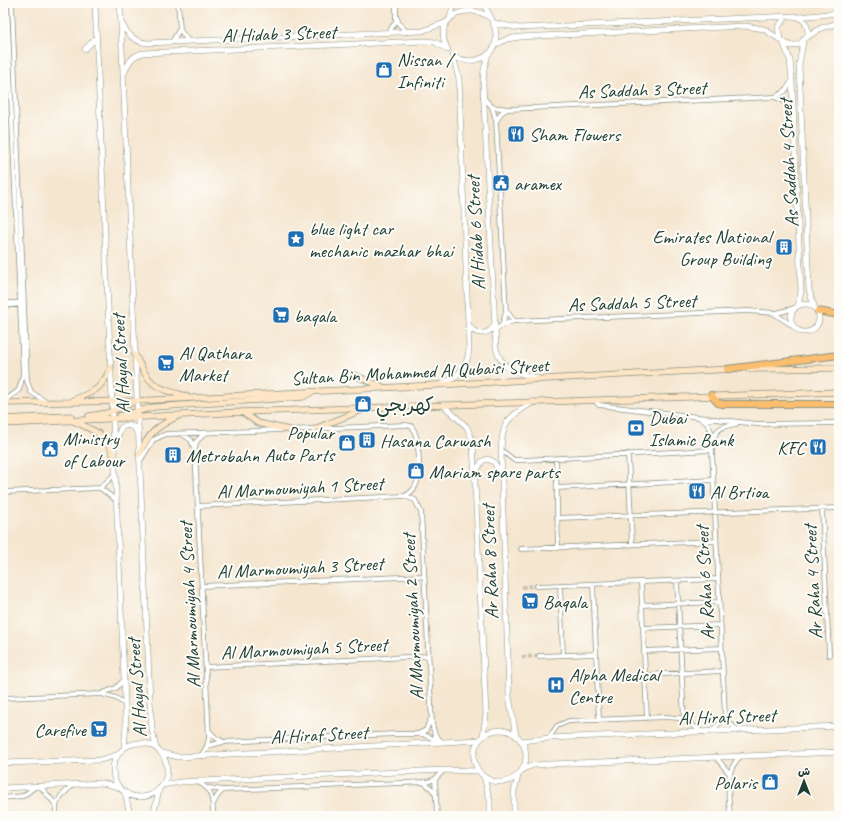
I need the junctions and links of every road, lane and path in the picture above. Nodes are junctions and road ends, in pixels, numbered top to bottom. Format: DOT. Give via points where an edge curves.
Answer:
graph roads {
  1 [pos="7,3"];
  2 [pos="12,3"];
  3 [pos="95,3"];
  4 [pos="120,3"];
  5 [pos="178,3"];
  6 [pos="396,3"];
  7 [pos="454,3"];
  8 [pos="483,3"];
  9 [pos="839,13"];
  10 [pos="396,17"];
  11 [pos="786,17"];
  12 [pos="798,17"];
  13 [pos="120,20"];
  14 [pos="448,20"];
  15 [pos="492,21"];
  16 [pos="839,23"];
  17 [pos="180,30"];
  18 [pos="407,32"];
  19 [pos="388,33"];
  20 [pos="96,38"];
  21 [pos="805,40"];
  22 [pos="188,41"];
  23 [pos="782,41"];
  24 [pos="157,42"];
  25 [pos="172,42"];
  26 [pos="495,45"];
  27 [pos="85,49"];
  28 [pos="448,50"];
  29 [pos="158,52"];
  30 [pos="488,54"];
  31 [pos="453,56"];
  32 [pos="123,77"];
  33 [pos="792,81"];
  34 [pos="483,97"];
  35 [pos="775,97"];
  36 [pos="492,106"];
  37 [pos="792,107"];
  38 [pos="509,109"];
  39 [pos="496,120"];
  40 [pos="3,302"];
  41 [pos="22,303"];
  42 [pos="3,306"];
  43 [pos="797,307"];
  44 [pos="506,309"];
  45 [pos="816,309"];
  46 [pos="773,313"];
  47 [pos="839,315"];
  48 [pos="514,320"];
  49 [pos="468,324"];
  50 [pos="495,324"];
  51 [pos="502,325"];
  52 [pos="793,326"];
  53 [pos="495,331"];
  54 [pos="135,355"];
  55 [pos="839,356"];
  56 [pos="111,367"];
  57 [pos="839,368"];
  58 [pos="727,369"];
  59 [pos="354,375"];
  60 [pos="544,380"];
  61 [pos="443,383"];
  62 [pos="383,387"];
  63 [pos="313,391"];
  64 [pos="839,392"];
  65 [pos="711,395"];
  66 [pos="192,398"];
  67 [pos="594,400"];
  68 [pos="137,401"];
  69 [pos="3,402"];
  70 [pos="46,402"];
  71 [pos="68,402"];
  72 [pos="113,402"];
  73 [pos="534,402"];
  74 [pos="839,404"];
  75 [pos="444,405"];
  76 [pos="367,408"];
  77 [pos="113,410"];
  78 [pos="137,410"];
  79 [pos="242,412"];
  80 [pos="180,415"];
  81 [pos="138,417"];
  82 [pos="114,418"];
  83 [pos="700,418"];
  84 [pos="3,419"];
  85 [pos="71,420"];
  86 [pos="742,423"];
  87 [pos="839,423"];
  88 [pos="3,424"];
  89 [pos="317,428"];
  90 [pos="290,430"];
  91 [pos="205,433"];
  92 [pos="182,434"];
  93 [pos="139,440"];
  94 [pos="115,442"];
  95 [pos="195,450"];
  96 [pos="500,450"];
  97 [pos="711,450"];
  98 [pos="139,454"];
  99 [pos="628,454"];
  100 [pos="556,458"];
  101 [pos="116,461"];
  102 [pos="140,462"];
  103 [pos="476,473"];
  104 [pos="116,474"];
  105 [pos="501,475"];
  106 [pos="713,480"];
  107 [pos="629,485"];
  108 [pos="100,488"];
  109 [pos="557,488"];
  110 [pos="3,492"];
  111 [pos="404,496"];
  112 [pos="117,501"];
  113 [pos="198,506"];
  114 [pos="822,508"];
  115 [pos="839,508"];
  116 [pos="715,512"];
  117 [pos="631,515"];
  118 [pos="557,518"];
  119 [pos="716,541"];
  120 [pos="632,544"];
  121 [pos="558,548"];
  122 [pos="521,549"];
  123 [pos="423,576"];
  124 [pos="718,579"];
  125 [pos="677,580"];
  126 [pos="641,582"];
  127 [pos="592,584"];
  128 [pos="560,585"];
  129 [pos="202,586"];
  130 [pos="537,586"];
  131 [pos="719,602"];
  132 [pos="678,603"];
  133 [pos="642,605"];
  134 [pos="720,625"];
  135 [pos="679,626"];
  136 [pos="643,628"];
  137 [pos="721,648"];
  138 [pos="680,650"];
  139 [pos="644,651"];
  140 [pos="596,654"];
  141 [pos="563,655"];
  142 [pos="829,655"];
  143 [pos="428,656"];
  144 [pos="539,656"];
  145 [pos="206,667"];
  146 [pos="722,671"];
  147 [pos="682,673"];
  148 [pos="645,675"];
  149 [pos="124,680"];
  150 [pos="102,694"];
  151 [pos="3,698"];
  152 [pos="125,704"];
  153 [pos="725,715"];
  154 [pos="431,718"];
  155 [pos="647,718"];
  156 [pos="684,719"];
  157 [pos="599,720"];
  158 [pos="839,726"];
  159 [pos="208,729"];
  160 [pos="739,731"];
  161 [pos="709,732"];
  162 [pos="702,733"];
  163 [pos="418,734"];
  164 [pos="516,736"];
  165 [pos="481,738"];
  166 [pos="549,738"];
  167 [pos="521,741"];
  168 [pos="223,742"];
  169 [pos="443,742"];
  170 [pos="207,746"];
  171 [pos="124,748"];
  172 [pos="156,748"];
  173 [pos="839,752"];
  174 [pos="162,753"];
  175 [pos="742,755"];
  176 [pos="117,756"];
  177 [pos="201,756"];
  178 [pos="715,756"];
  179 [pos="3,763"];
  180 [pos="523,769"];
  181 [pos="444,770"];
  182 [pos="478,771"];
  183 [pos="729,773"];
  184 [pos="519,774"];
  185 [pos="484,777"];
  186 [pos="435,779"];
  187 [pos="194,781"];
  188 [pos="423,782"];
  189 [pos="73,785"];
  190 [pos="163,785"];
  191 [pos="38,787"];
  192 [pos="3,788"];
  193 [pos="120,788"];
  194 [pos="208,788"];
  195 [pos="159,790"];
  196 [pos="223,790"];
  197 [pos="125,792"];
  198 [pos="436,794"];
  199 [pos="3,798"];
  200 [pos="213,804"];
  201 [pos="56,805"];
  202 [pos="56,816"];
  203 [pos="130,816"];
  204 [pos="153,816"];
  205 [pos="213,816"];
  206 [pos="436,816"];
  207 [pos="490,816"];
  208 [pos="514,816"];
  209 [pos="730,816"];
  1 -- 41 [label="street"];
  2 -- 41 [label="street"];
  3 -- 20 [label="street, Al Hayal Street"];
  4 -- 13 [label="street, Al Hayal Street"];
  5 -- 17 [label="street"];
  6 -- 10 [label="street"];
  7 -- 14 [label="street"];
  8 -- 15 [label="street"];
  9 -- 12 [label="street"];
  10 -- 18 [label="street"];
  10 -- 19 [label="street" via="395,24"];
  11 -- 12 [label="street"];
  11 -- 15 [label="street" via="519,28"];
  11 -- 23 [label="street" via="778,27"];
  12 -- 21 [label="street" via="807,26"];
  13 -- 24 [label="street, Al Hidab 3 Street" via="130,36 136,40"];
  13 -- 32 [label="street, Al Hayal Street"];
  14 -- 15 [label="street" via="455,13 467,9 480,11"];
  14 -- 18 [label="street, Al Hidab 3 Street" via="426,30"];
  14 -- 28 [label="street" via="444,39"];
  15 -- 26 [label="street" via="496,34"];
  16 -- 21 [label="street" via="821,28"];
  17 -- 22 [label="street"];
  17 -- 25 [label="street"];
  18 -- 19 [label="street, Al Hidab 3 Street"];
  19 -- 22 [label="street, Al Hidab 3 Street"];
  20 -- 27 [label="street"];
  20 -- 56 [label="street, Al Hayal Street"];
  21 -- 23 [label="street" via="796,46"];
  21 -- 45 [label="street, As Saddah 4 Street" via="799,65 809,290"];
  22 -- 25 [label="street, Al Hidab 3 Street"];
  23 -- 26 [label="street" via="764,29 745,26 520,37 507,39"];
  23 -- 33 [label="street, As Saddah 4 Street" via="790,60"];
  24 -- 25 [label="street, Al Hidab 3 Street"];
  24 -- 29 [label="street" via="152,48"];
  26 -- 30 [label="street"];
  28 -- 29 [label="street, Al Hidab 3 Street" via="435,42 425,41"];
  28 -- 31 [label="street"];
  29 -- 32 [label="street, Al Hidab 3 Street" via="136,56 127,64"];
  30 -- 31 [label="street" via="471,62"];
  30 -- 34 [label="street, Al Hidab 6 Street" via="483,74"];
  31 -- 49 [label="street, Al Hidab 6 Street" via="459,79"];
  32 -- 54 [label="street, Al Hayal Street"];
  33 -- 35 [label="street" via="785,91"];
  33 -- 37 [label="street, As Saddah 4 Street"];
  34 -- 36 [label="street"];
  34 -- 50 [label="street, Al Hidab 6 Street"];
  35 -- 37 [label="street"];
  35 -- 38 [label="street, As Saddah 3 Street"];
  36 -- 38 [label="street, As Saddah 3 Street"];
  36 -- 39 [label="street"];
  37 -- 43 [label="street, As Saddah 4 Street" via="801,291"];
  38 -- 39 [label="street" via="501,113"];
  39 -- 44 [label="street"];
  40 -- 41 [label="street"];
  41 -- 42 [label="street"];
  41 -- 69 [label="street" via="23,379 16,393"];
  41 -- 70 [label="street" via="28,387 33,395"];
  43 -- 45 [label="street" via="804,304"];
  43 -- 46 [label="street, As Saddah 5 Street"];
  43 -- 52 [label="street" via="791,317"];
  44 -- 48 [label="street"];
  44 -- 51 [label="street"];
  45 -- 47 [label="highway"];
  45 -- 52 [label="street" via="820,317 819,324 812,331 802,332"];
  46 -- 48 [label="street, As Saddah 5 Street" via="747,311"];
  46 -- 52 [label="street, As Saddah 5 Street"];
  48 -- 51 [label="street, As Saddah 5 Street"];
  49 -- 50 [label="street" via="473,331 481,333 489,331"];
  49 -- 61 [label="street, Al Hidab 6 Street" via="469,353 466,362 459,374"];
  50 -- 53 [label="street, Al Hidab 6 Street"];
  51 -- 53 [label="street, As Saddah 5 Street"];
  53 -- 60 [label="street, Al Hidab 6 Street" via="497,352 506,367 517,373"];
  54 -- 66 [label="main road" via="150,382 158,388"];
  54 -- 68 [label="street, Al Hayal Street"];
  55 -- 58 [label="highway"];
  56 -- 71 [label="main road" via="103,384 97,390"];
  56 -- 72 [label="street, Al Hayal Street"];
  57 -- 58 [label="main road, Sultan Bin Mohammed Al Qubaisi Street"];
  58 -- 60 [label="main road, Sultan Bin Mohammed Al Qubaisi Street"];
  59 -- 62 [label="main road"];
  60 -- 61 [label="main road, Sultan Bin Mohammed Al Qubaisi Street"];
  61 -- 62 [label="main road, Sultan Bin Mohammed Al Qubaisi Street"];
  62 -- 63 [label="main road, Sultan Bin Mohammed Al Qubaisi Street"];
  63 -- 66 [label="main road, Sultan Bin Mohammed Al Qubaisi Street"];
  63 -- 78 [label="main road" via="303,397"];
  64 -- 65 [label="main road, Sultan Bin Mohammed Al Qubaisi Street"];
  65 -- 67 [label="main road, Sultan Bin Mohammed Al Qubaisi Street"];
  65 -- 74 [label="highway" via="714,400 723,404"];
  66 -- 68 [label="main road, Sultan Bin Mohammed Al Qubaisi Street"];
  67 -- 73 [label="main road, Sultan Bin Mohammed Al Qubaisi Street"];
  67 -- 83 [label="street" via="598,405"];
  68 -- 72 [label="main road, Sultan Bin Mohammed Al Qubaisi Street"];
  68 -- 77 [label="main road"];
  68 -- 78 [label="street, Al Hayal Street"];
  69 -- 70 [label="main road, Sultan Bin Mohammed Al Qubaisi Street"];
  70 -- 71 [label="main road, Sultan Bin Mohammed Al Qubaisi Street"];
  71 -- 72 [label="main road, Sultan Bin Mohammed Al Qubaisi Street"];
  72 -- 77 [label="street, Al Hayal Street"];
  73 -- 75 [label="main road, Sultan Bin Mohammed Al Qubaisi Street"];
  73 -- 96 [label="street, Ar Raha 8 Street" via="508,420 503,428"];
  75 -- 76 [label="main road, Sultan Bin Mohammed Al Qubaisi Street"];
  75 -- 103 [label="street, Ar Raha 8 Street" via="461,420 472,435"];
  76 -- 79 [label="main road, Sultan Bin Mohammed Al Qubaisi Street"];
  76 -- 89 [label="main road"];
  77 -- 82 [label="street, Al Hayal Street"];
  77 -- 84 [label="main road" via="92,415"];
  78 -- 81 [label="street, Al Hayal Street"];
  78 -- 82 [label="main road"];
  79 -- 80 [label="main road, Sultan Bin Mohammed Al Qubaisi Street"];
  79 -- 90 [label="main road" via="258,423"];
  80 -- 81 [label="main road, Sultan Bin Mohammed Al Qubaisi Street"];
  80 -- 98 [label="main road" via="154,430"];
  81 -- 82 [label="main road, Sultan Bin Mohammed Al Qubaisi Street"];
  81 -- 93 [label="street, Al Hayal Street"];
  82 -- 85 [label="main road, Sultan Bin Mohammed Al Qubaisi Street"];
  82 -- 94 [label="street, Al Hayal Street"];
  83 -- 86 [label="street"];
  83 -- 97 [label="street, Ar Raha 6 Street" via="709,427"];
  85 -- 88 [label="main road, Sultan Bin Mohammed Al Qubaisi Street"];
  85 -- 101 [label="main road" via="106,439"];
  86 -- 87 [label="street"];
  86 -- 97 [label="street, Ar Raha 6 Street" via="726,425 717,430"];
  89 -- 90 [label="street"];
  89 -- 111 [label="street" via="411,426 417,438 418,477 413,490"];
  90 -- 91 [label="street"];
  91 -- 92 [label="street"];
  91 -- 95 [label="street" via="196,442"];
  92 -- 95 [label="street" via="191,440"];
  92 -- 102 [label="street" via="166,434 157,438 150,444"];
  93 -- 94 [label="street" via="136,430 129,425 121,428"];
  93 -- 98 [label="street, Al Hayal Street"];
  94 -- 101 [label="street, Al Hayal Street"];
  95 -- 113 [label="street, Al Marmoumiyah 4 Street"];
  96 -- 100 [label="street" via="514,460"];
  96 -- 105 [label="street, Ar Raha 8 Street"];
  97 -- 99 [label="street"];
  97 -- 106 [label="street, Ar Raha 6 Street"];
  98 -- 102 [label="street, Al Hayal Street"];
  99 -- 100 [label="street"];
  99 -- 107 [label="street"];
  100 -- 109 [label="street"];
  101 -- 104 [label="street, Al Hayal Street"];
  102 -- 172 [label="street, Al Hayal Street" via="150,701"];
  103 -- 105 [label="street" via="479,464 488,459 496,464"];
  103 -- 165 [label="street, Ar Raha 8 Street" via="486,714"];
  104 -- 108 [label="street"];
  104 -- 112 [label="street, Al Hayal Street"];
  105 -- 164 [label="street, Ar Raha 8 Street" via="509,696"];
  106 -- 107 [label="street"];
  106 -- 116 [label="street, Ar Raha 6 Street"];
  107 -- 109 [label="street"];
  107 -- 117 [label="street"];
  108 -- 110 [label="street"];
  108 -- 112 [label="street"];
  109 -- 118 [label="street"];
  111 -- 113 [label="street, Al Marmoumiyah 1 Street"];
  111 -- 123 [label="street, Al Marmoumiyah 2 Street" via="415,500 421,510"];
  112 -- 149 [label="street, Al Hayal Street"];
  113 -- 129 [label="street, Al Marmoumiyah 4 Street"];
  114 -- 115 [label="street"];
  114 -- 116 [label="street"];
  114 -- 142 [label="street, Ar Raha 4 Street"];
  116 -- 117 [label="street"];
  116 -- 119 [label="street, Ar Raha 6 Street"];
  117 -- 118 [label="street"];
  117 -- 120 [label="street"];
  118 -- 121 [label="street"];
  119 -- 120 [label="street"];
  119 -- 124 [label="street, Ar Raha 6 Street"];
  120 -- 121 [label="street"];
  121 -- 122 [label="street"];
  123 -- 129 [label="street, Al Marmoumiyah 3 Street"];
  123 -- 143 [label="street, Al Marmoumiyah 2 Street"];
  124 -- 125 [label="street"];
  124 -- 131 [label="street, Ar Raha 6 Street"];
  125 -- 126 [label="street"];
  125 -- 132 [label="street"];
  126 -- 127 [label="street"];
  126 -- 133 [label="street"];
  127 -- 128 [label="street"];
  127 -- 140 [label="street"];
  128 -- 130 [label="street"];
  128 -- 141 [label="street"];
  129 -- 145 [label="street, Al Marmoumiyah 4 Street"];
  131 -- 132 [label="street"];
  131 -- 134 [label="street, Ar Raha 6 Street"];
  132 -- 133 [label="street"];
  132 -- 135 [label="street"];
  133 -- 136 [label="street"];
  134 -- 135 [label="street"];
  134 -- 137 [label="street, Ar Raha 6 Street"];
  135 -- 136 [label="street"];
  135 -- 138 [label="street"];
  136 -- 139 [label="street"];
  137 -- 138 [label="street"];
  137 -- 146 [label="street, Ar Raha 6 Street"];
  138 -- 139 [label="street"];
  138 -- 147 [label="street"];
  139 -- 148 [label="street"];
  140 -- 141 [label="street"];
  140 -- 157 [label="street"];
  141 -- 144 [label="street"];
  143 -- 145 [label="street, Al Marmoumiyah 5 Street"];
  143 -- 154 [label="street, Al Marmoumiyah 2 Street"];
  145 -- 159 [label="street, Al Marmoumiyah 4 Street"];
  146 -- 147 [label="street"];
  146 -- 153 [label="street, Ar Raha 6 Street"];
  147 -- 148 [label="street"];
  147 -- 156 [label="street"];
  148 -- 155 [label="street"];
  149 -- 150 [label="street" via="116,688"];
  149 -- 152 [label="street, Al Hayal Street"];
  150 -- 151 [label="street"];
  150 -- 152 [label="street"];
  152 -- 171 [label="street, Al Hayal Street"];
  153 -- 160 [label="street" via="728,722"];
  153 -- 161 [label="street"];
  154 -- 163 [label="street" via="427,728"];
  154 -- 169 [label="street, Al Marmoumiyah 2 Street" via="435,735"];
  155 -- 156 [label="street"];
  155 -- 157 [label="street"];
  156 -- 162 [label="street"];
  157 -- 166 [label="street" via="569,721 557,726"];
  158 -- 160 [label="street, Al Hiraf Street"];
  159 -- 168 [label="street" via="213,736"];
  159 -- 170 [label="street, Al Marmoumiyah 4 Street"];
  160 -- 161 [label="street, Al Hiraf Street"];
  161 -- 162 [label="street, Al Hiraf Street"];
  162 -- 166 [label="street, Al Hiraf Street"];
  163 -- 168 [label="street"];
  163 -- 169 [label="street"];
  164 -- 165 [label="street" via="499,730"];
  164 -- 167 [label="street"];
  165 -- 169 [label="street, Al Hiraf Street"];
  165 -- 182 [label="street" via="474,756"];
  166 -- 167 [label="street, Al Hiraf Street"];
  167 -- 180 [label="street" via="526,754"];
  168 -- 170 [label="street"];
  169 -- 177 [label="street, Al Hiraf Street"];
  170 -- 177 [label="street, Al Marmoumiyah 4 Street"];
  171 -- 172 [label="street" via="140,743"];
  171 -- 176 [label="street"];
  172 -- 174 [label="street"];
  173 -- 175 [label="street, Al Hiraf Street"];
  174 -- 177 [label="street, Al Hiraf Street" via="174,757"];
  174 -- 190 [label="street" via="167,772"];
  175 -- 178 [label="street, Al Hiraf Street"];
  175 -- 183 [label="street" via="735,761"];
  176 -- 179 [label="street" via="100,760"];
  176 -- 193 [label="street" via="114,762 114,775"];
  178 -- 180 [label="street, Al Hiraf Street" via="534,765"];
  178 -- 183 [label="street"];
  180 -- 184 [label="street"];
  181 -- 182 [label="street"];
  181 -- 186 [label="street"];
  181 -- 187 [label="street"];
  182 -- 185 [label="street"];
  183 -- 209 [label="street"];
  184 -- 185 [label="street" via="513,779 498,782"];
  184 -- 208 [label="street" via="514,792"];
  185 -- 207 [label="street" via="490,801"];
  186 -- 188 [label="street"];
  186 -- 198 [label="street"];
  187 -- 190 [label="street"];
  187 -- 194 [label="street"];
  188 -- 196 [label="street"];
  188 -- 198 [label="street"];
  189 -- 191 [label="street"];
  189 -- 193 [label="street" via="102,783"];
  189 -- 201 [label="street" via="61,796"];
  190 -- 195 [label="street"];
  191 -- 192 [label="street"];
  191 -- 199 [label="street" via="23,796"];
  191 -- 201 [label="street"];
  193 -- 197 [label="street"];
  194 -- 196 [label="street"];
  194 -- 200 [label="street"];
  195 -- 197 [label="street" via="139,797"];
  195 -- 204 [label="street"];
  196 -- 200 [label="street"];
  197 -- 203 [label="street"];
  198 -- 206 [label="street"];
  200 -- 205 [label="street"];
  201 -- 202 [label="street"];
}
